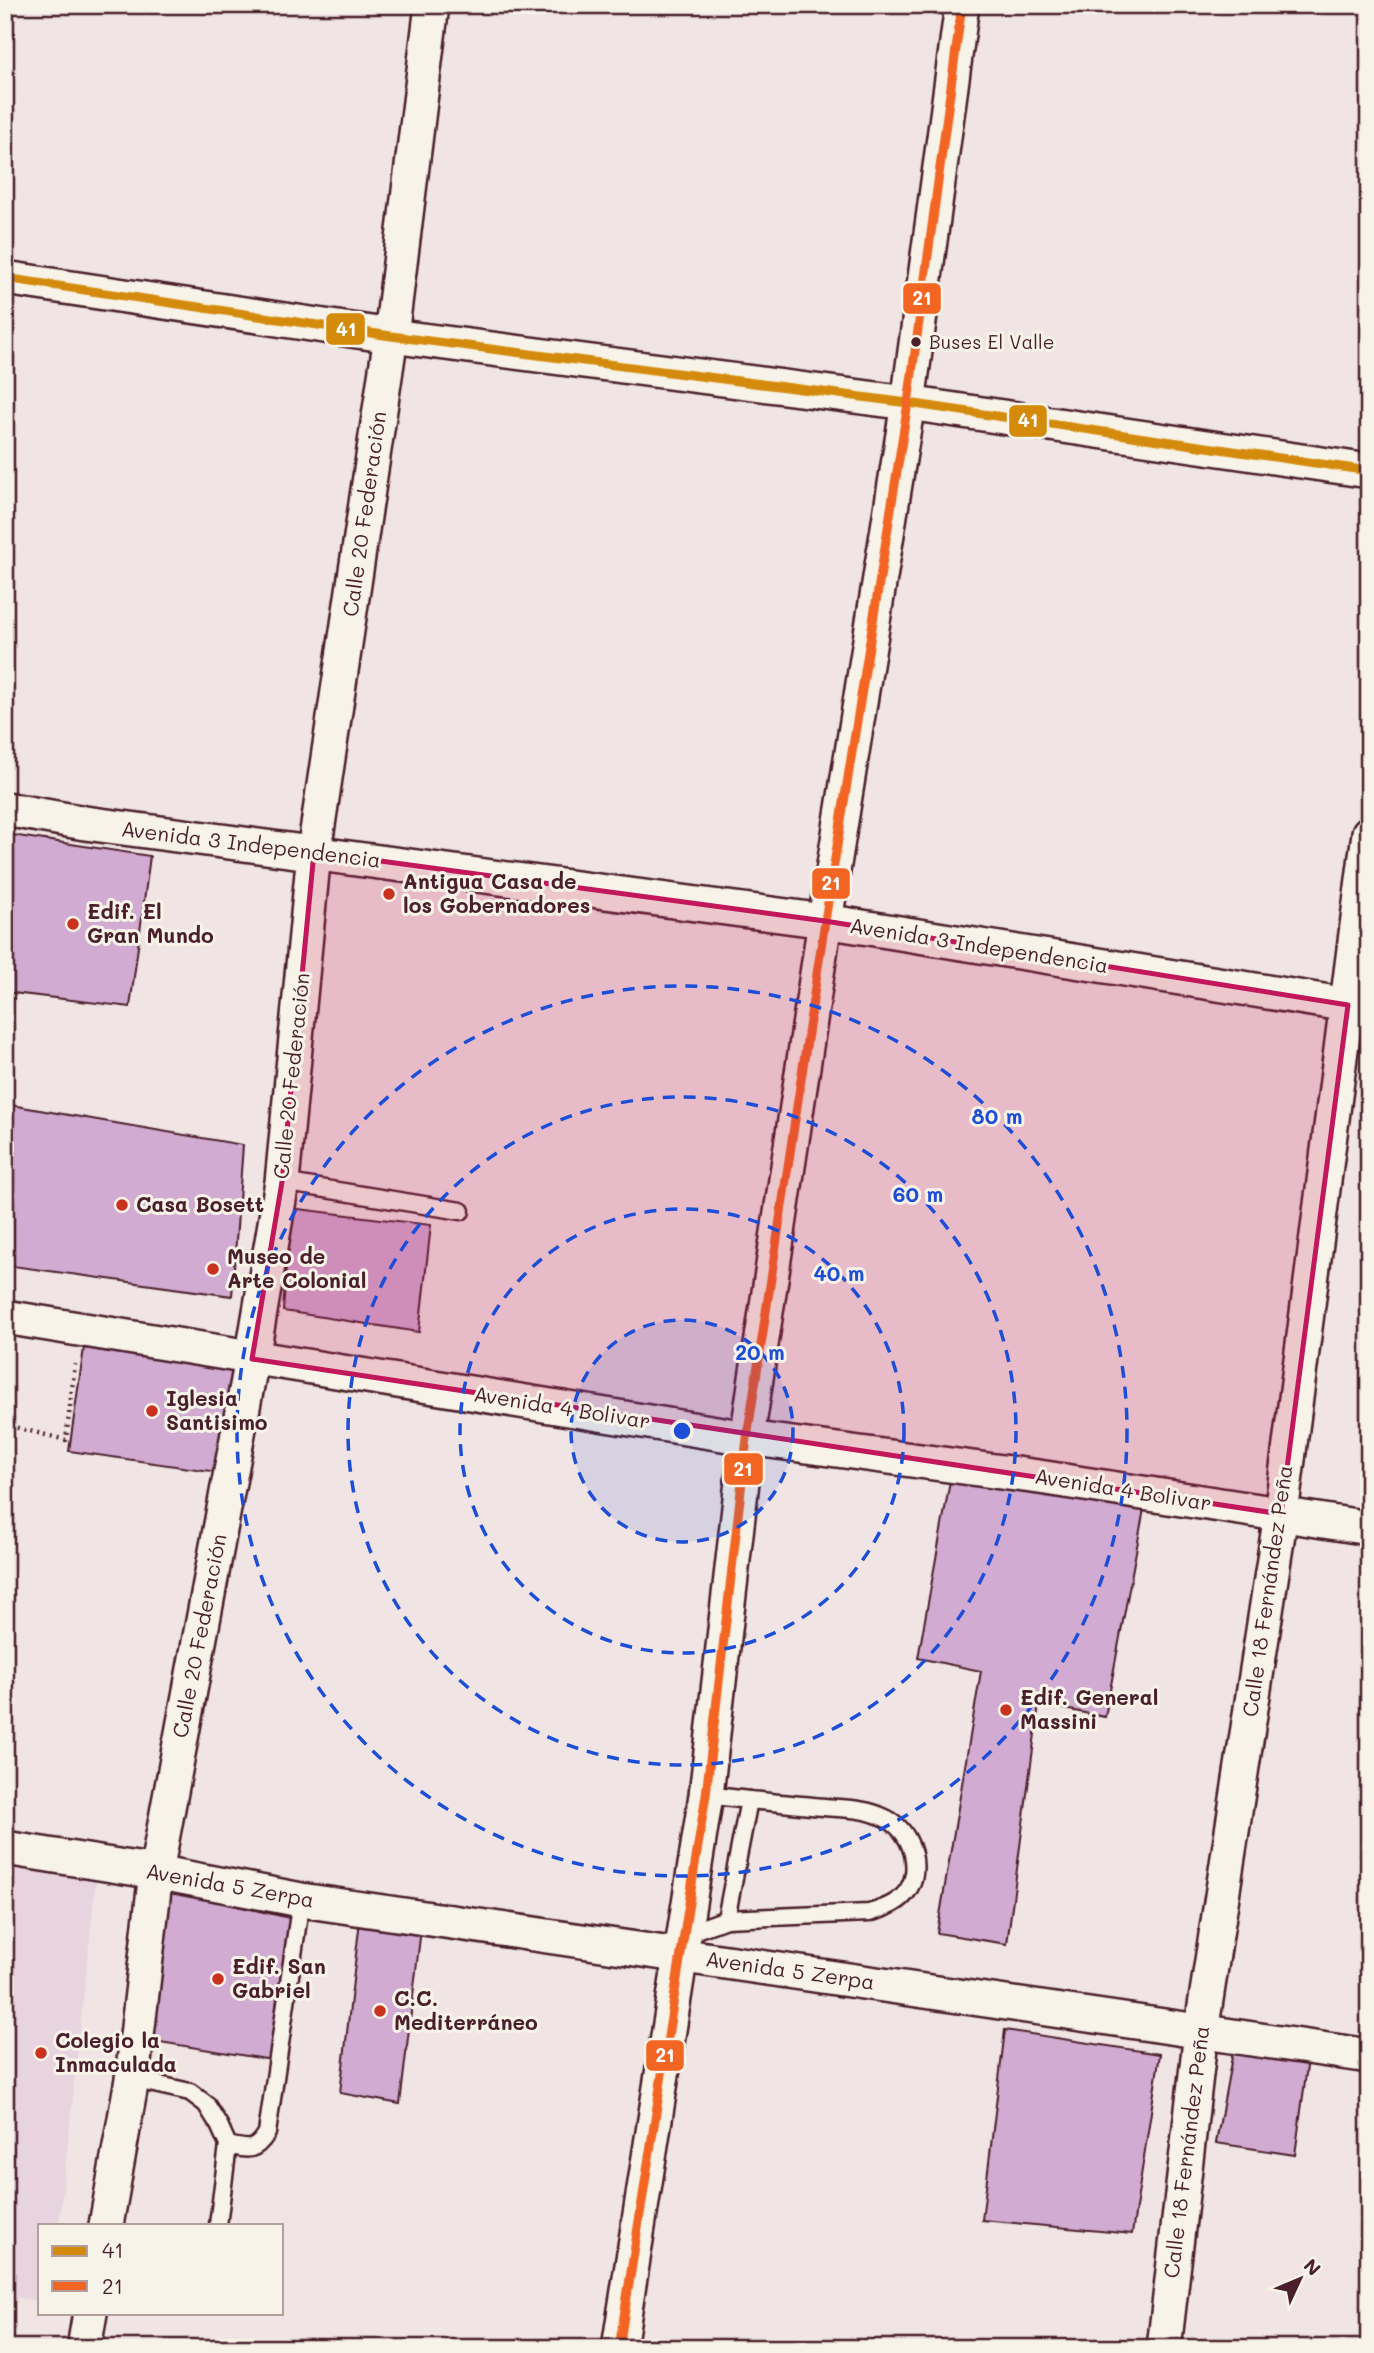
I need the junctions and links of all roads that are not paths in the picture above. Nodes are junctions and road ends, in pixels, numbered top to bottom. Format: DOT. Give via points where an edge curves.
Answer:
graph roads {
  1 [pos="432,5"];
  2 [pos="962,5"];
  3 [pos="5,278"];
  4 [pos="391,336"];
  5 [pos="908,403"];
  6 [pos="1369,471"];
  7 [pos="5,809"];
  8 [pos="1369,833"];
  9 [pos="314,852"];
  10 [pos="825,921"];
  11 [pos="1358,1007"];
  12 [pos="282,1182"];
  13 [pos="461,1211"];
  14 [pos="5,1317"];
  15 [pos="252,1359"];
  16 [pos="747,1438"];
  17 [pos="1281,1514"];
  18 [pos="1369,1528"];
  19 [pos="706,1795"];
  20 [pos="749,1800"];
  21 [pos="5,1848"];
  22 [pos="156,1872"];
  23 [pos="301,1900"];
  24 [pos="726,1919"];
  25 [pos="683,1945"];
  26 [pos="1201,2032"];
  27 [pos="1369,2056"];
  28 [pos="132,2079"];
  29 [pos="228,2145"];
  30 [pos="106,2224"];
  31 [pos="218,2224"];
  32 [pos="90,2314"];
  33 [pos="84,2348"];
  34 [pos="619,2348"];
  35 [pos="1164,2348"];
  1 -- 4 [label="street, Calle 20 Federación"];
  2 -- 5 [label="street"];
  3 -- 4 [label="street"];
  4 -- 5 [label="street"];
  4 -- 9 [label="street, Calle 20 Federación"];
  5 -- 6 [label="street"];
  5 -- 10 [label="street"];
  7 -- 9 [label="street, Avenida 3 Independencia"];
  8 -- 11 [label="street, Calle 18 Fernández Peña"];
  9 -- 10 [label="street, Avenida 3 Independencia"];
  9 -- 12 [label="street, Calle 20 Federación"];
  10 -- 11 [label="street, Avenida 3 Independencia"];
  10 -- 16 [label="street"];
  11 -- 17 [label="street, Calle 18 Fernández Peña"];
  12 -- 13 [label="lane"];
  12 -- 15 [label="street, Calle 20 Federación"];
  14 -- 15 [label="street, Avenida 4 Bolivar"];
  15 -- 16 [label="street, Avenida 4 Bolivar"];
  15 -- 22 [label="street, Calle 20 Federación"];
  16 -- 17 [label="street, Avenida 4 Bolivar"];
  16 -- 19 [label="street"];
  17 -- 18 [label="street, Avenida 4 Bolivar"];
  17 -- 26 [label="street, Calle 18 Fernández Peña"];
  19 -- 20 [label="lane"];
  19 -- 25 [label="street"];
  20 -- 24 [label="lane"];
  20 -- 24 [label="lane" via="859,1810 884,1817 904,1832 915,1858 914,1877 908,1892 891,1907 869,1913"];
  21 -- 22 [label="street, Avenida 5 Zerpa"];
  22 -- 23 [label="street, Avenida 5 Zerpa"];
  22 -- 28 [label="street, Calle 20 Federación"];
  23 -- 25 [label="street, Avenida 5 Zerpa"];
  23 -- 29 [label="lane" via="267,2133 259,2145 247,2150"];
  24 -- 25 [label="lane"];
  25 -- 26 [label="street, Avenida 5 Zerpa"];
  25 -- 34 [label="street"];
  26 -- 27 [label="street, Avenida 5 Zerpa"];
  26 -- 35 [label="street, Calle 18 Fernández Peña"];
  28 -- 29 [label="lane" via="190,2092 206,2104"];
  28 -- 30 [label="street, Calle 20 Federación"];
  29 -- 31 [label="lane"];
  32 -- 33 [label="street"];
}
